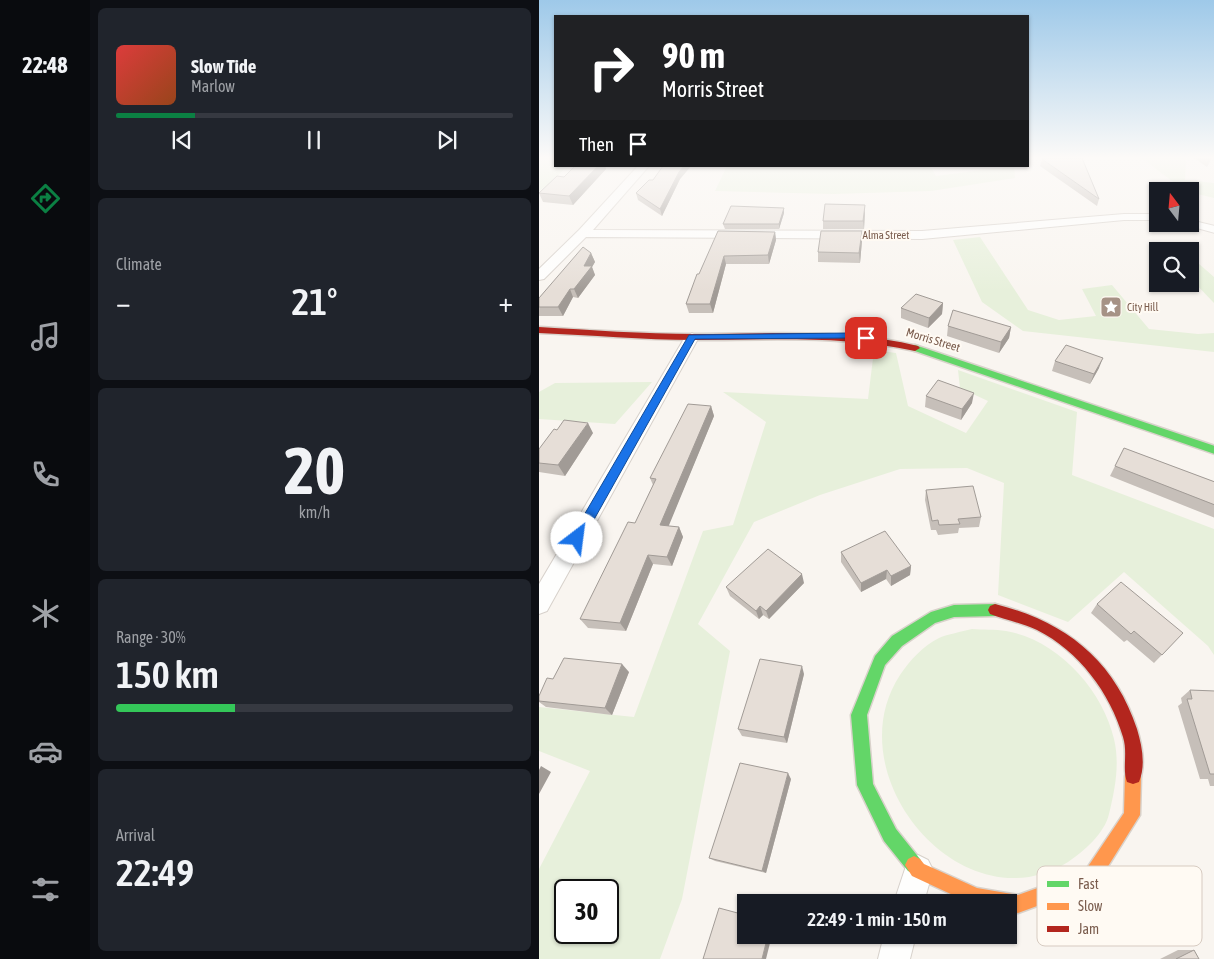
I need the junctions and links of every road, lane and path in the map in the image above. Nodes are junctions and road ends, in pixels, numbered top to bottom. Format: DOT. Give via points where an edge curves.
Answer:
graph roads {
  1 [pos="610,203"];
  2 [pos="1149,217"];
  3 [pos="1199,225"];
  4 [pos="1214,230"];
  5 [pos="583,232"];
  6 [pos="539,276"];
  7 [pos="539,330"];
  8 [pos="692,336"];
  9 [pos="1214,450"];
  10 [pos="539,604"];
  11 [pos="1099,866"];
  12 [pos="918,870"];
  13 [pos="911,894"];
  14 [pos="1037,897"];
  15 [pos="897,944"];
  16 [pos="893,959"];
  1 -- 5 [label="street"];
  2 -- 5 [label="street, Alma Street" via="922,235"];
  3 -- 4 [label="street"];
  5 -- 6 [label="street"];
  7 -- 8 [label="street, Morris Street"];
  8 -- 9 [label="street, Morris Street" via="849,336 884,340 925,350"];
  8 -- 10 [label="street"];
  11 -- 12 [label="street" via="1131,815 1134,747 1117,698 1102,674 1058,633 1017,614 995,610 954,611 931,618 897,641 880,661 859,715 865,785 890,835"];
  12 -- 13 [label="street"];
  12 -- 14 [label="street" via="976,897 1018,904"];
  15 -- 16 [label="street"];
}
